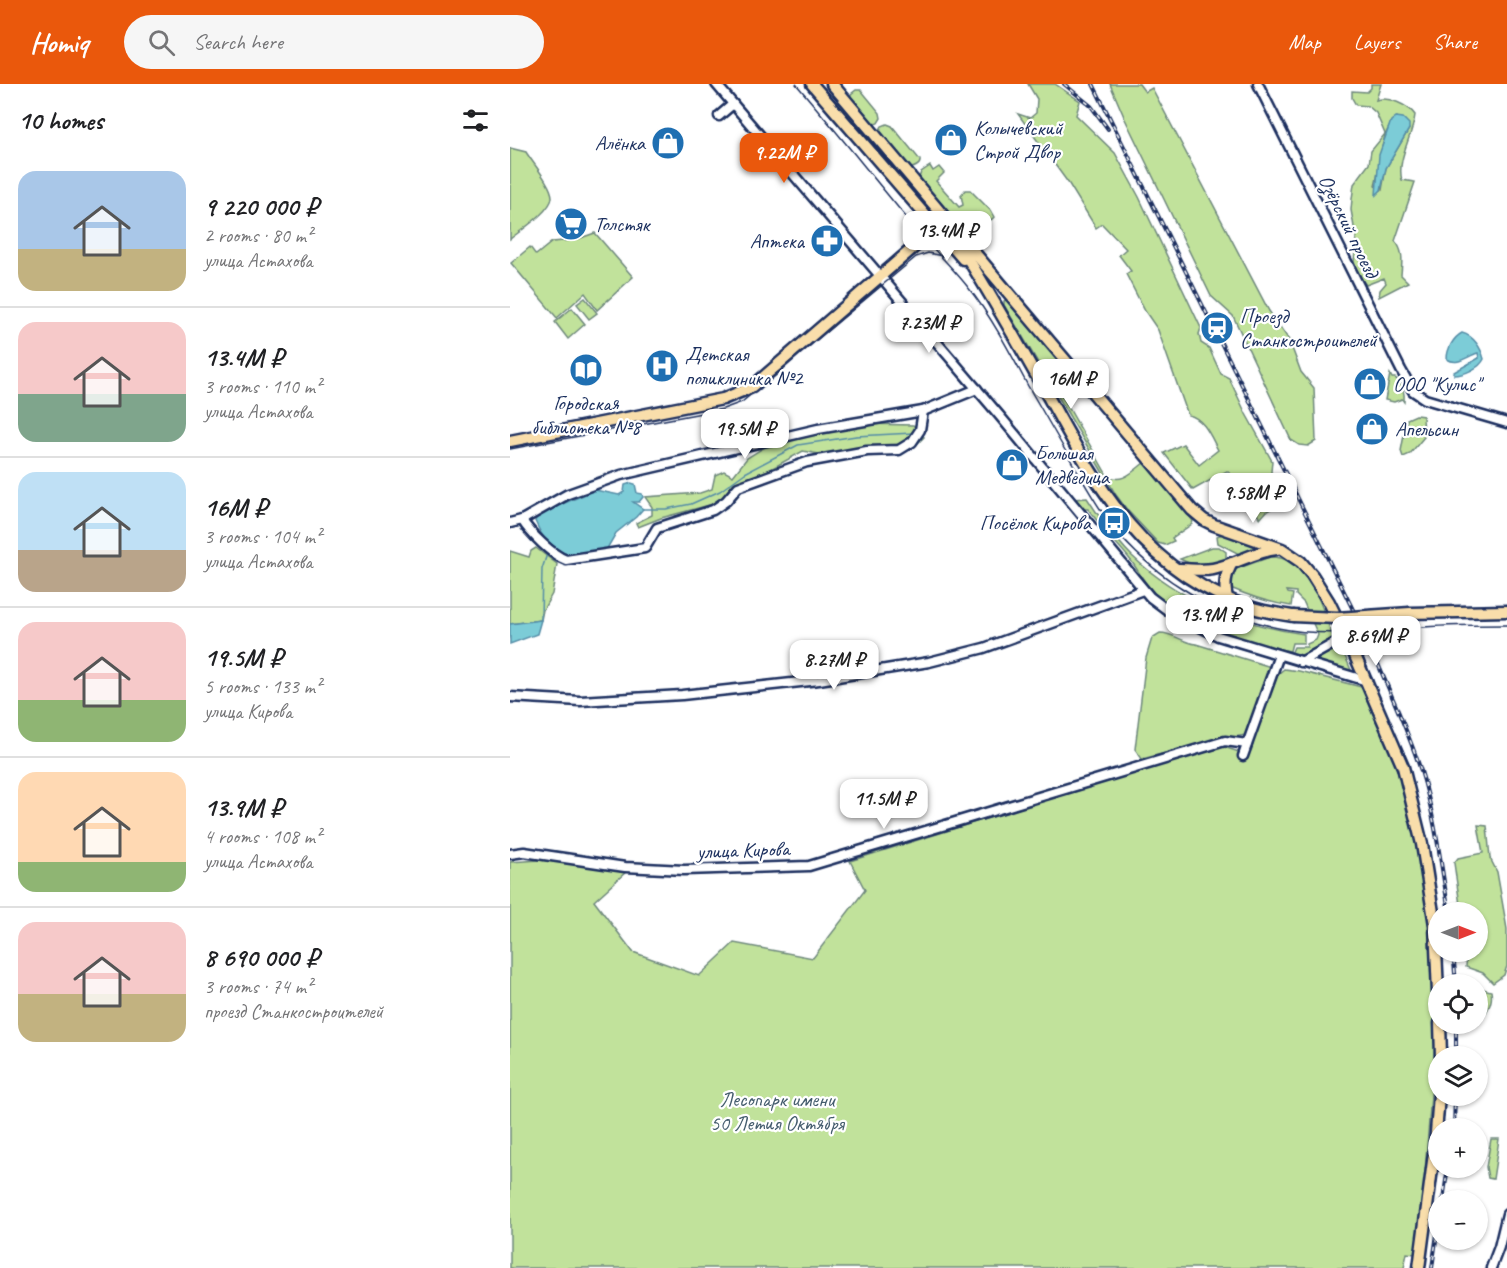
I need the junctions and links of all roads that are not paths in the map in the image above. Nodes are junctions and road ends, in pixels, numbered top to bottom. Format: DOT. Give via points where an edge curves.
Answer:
graph roads {
  1 [pos="716,84"];
  2 [pos="812,84"];
  3 [pos="1258,84"];
  4 [pos="835,88"];
  5 [pos="827,102"];
  6 [pos="733,104"];
  7 [pos="719,116"];
  8 [pos="944,218"];
  9 [pos="935,228"];
  10 [pos="880,277"];
  11 [pos="980,277"];
  12 [pos="977,389"];
  13 [pos="923,411"];
  14 [pos="1507,423"];
  15 [pos="510,441"];
  16 [pos="522,520"];
  17 [pos="510,523"];
  18 [pos="1282,549"];
  19 [pos="1233,563"];
  20 [pos="1176,568"];
  21 [pos="1143,590"];
  22 [pos="1227,598"];
  23 [pos="1507,611"];
  24 [pos="1346,637"];
  25 [pos="1279,655"];
  26 [pos="1301,662"];
  27 [pos="1367,681"];
  28 [pos="510,697"];
  29 [pos="1247,744"];
  30 [pos="1243,756"];
  31 [pos="510,854"];
  32 [pos="1437,974"];
  33 [pos="1438,1106"];
  34 [pos="1507,1214"];
  35 [pos="1419,1268"];
  36 [pos="1491,1268"];
  1 -- 6 [label="street"];
  2 -- 5 [label="main road"];
  3 -- 14 [label="street, Озёрский проезд" via="1413,391 1425,399"];
  4 -- 5 [label="main road"];
  4 -- 8 [label="main road"];
  5 -- 9 [label="main road"];
  6 -- 7 [label="street"];
  6 -- 10 [label="street"];
  8 -- 9 [label="main road"];
  8 -- 11 [label="main road"];
  8 -- 18 [label="main road" via="1192,510 1214,525"];
  9 -- 10 [label="main road"];
  9 -- 11 [label="main road"];
  10 -- 12 [label="street"];
  10 -- 15 [label="main road" via="752,387 734,396"];
  11 -- 20 [label="main road" via="1101,488 1134,532"];
  12 -- 13 [label="street"];
  12 -- 21 [label="street"];
  13 -- 16 [label="street" via="818,429 621,475 568,494"];
  13 -- 16 [label="street" via="920,430 912,442 899,450 867,451 807,462 738,487 713,510 657,528 645,548 566,560 554,556"];
  16 -- 17 [label="street"];
  18 -- 19 [label="main road" via="1253,554"];
  18 -- 24 [label="main road" via="1312,575"];
  19 -- 20 [label="main road" via="1203,570"];
  19 -- 22 [label="main road" via="1225,581"];
  20 -- 22 [label="main road"];
  21 -- 25 [label="street" via="1193,625"];
  21 -- 28 [label="street" via="984,648 919,664 682,695 580,701"];
  22 -- 23 [label="main road, bridge" via="1293,616 1337,618"];
  24 -- 26 [label="street"];
  24 -- 27 [label="main road"];
  25 -- 26 [label="street"];
  25 -- 29 [label="street"];
  26 -- 27 [label="street"];
  27 -- 32 [label="main road" via="1403,767 1422,844 1435,925"];
  29 -- 30 [label="street"];
  29 -- 31 [label="street, улица Кирова" via="1225,741 809,866 684,870 625,867 524,852"];
  33 -- 35 [label="main road"];
  34 -- 36 [label="street"];
}
